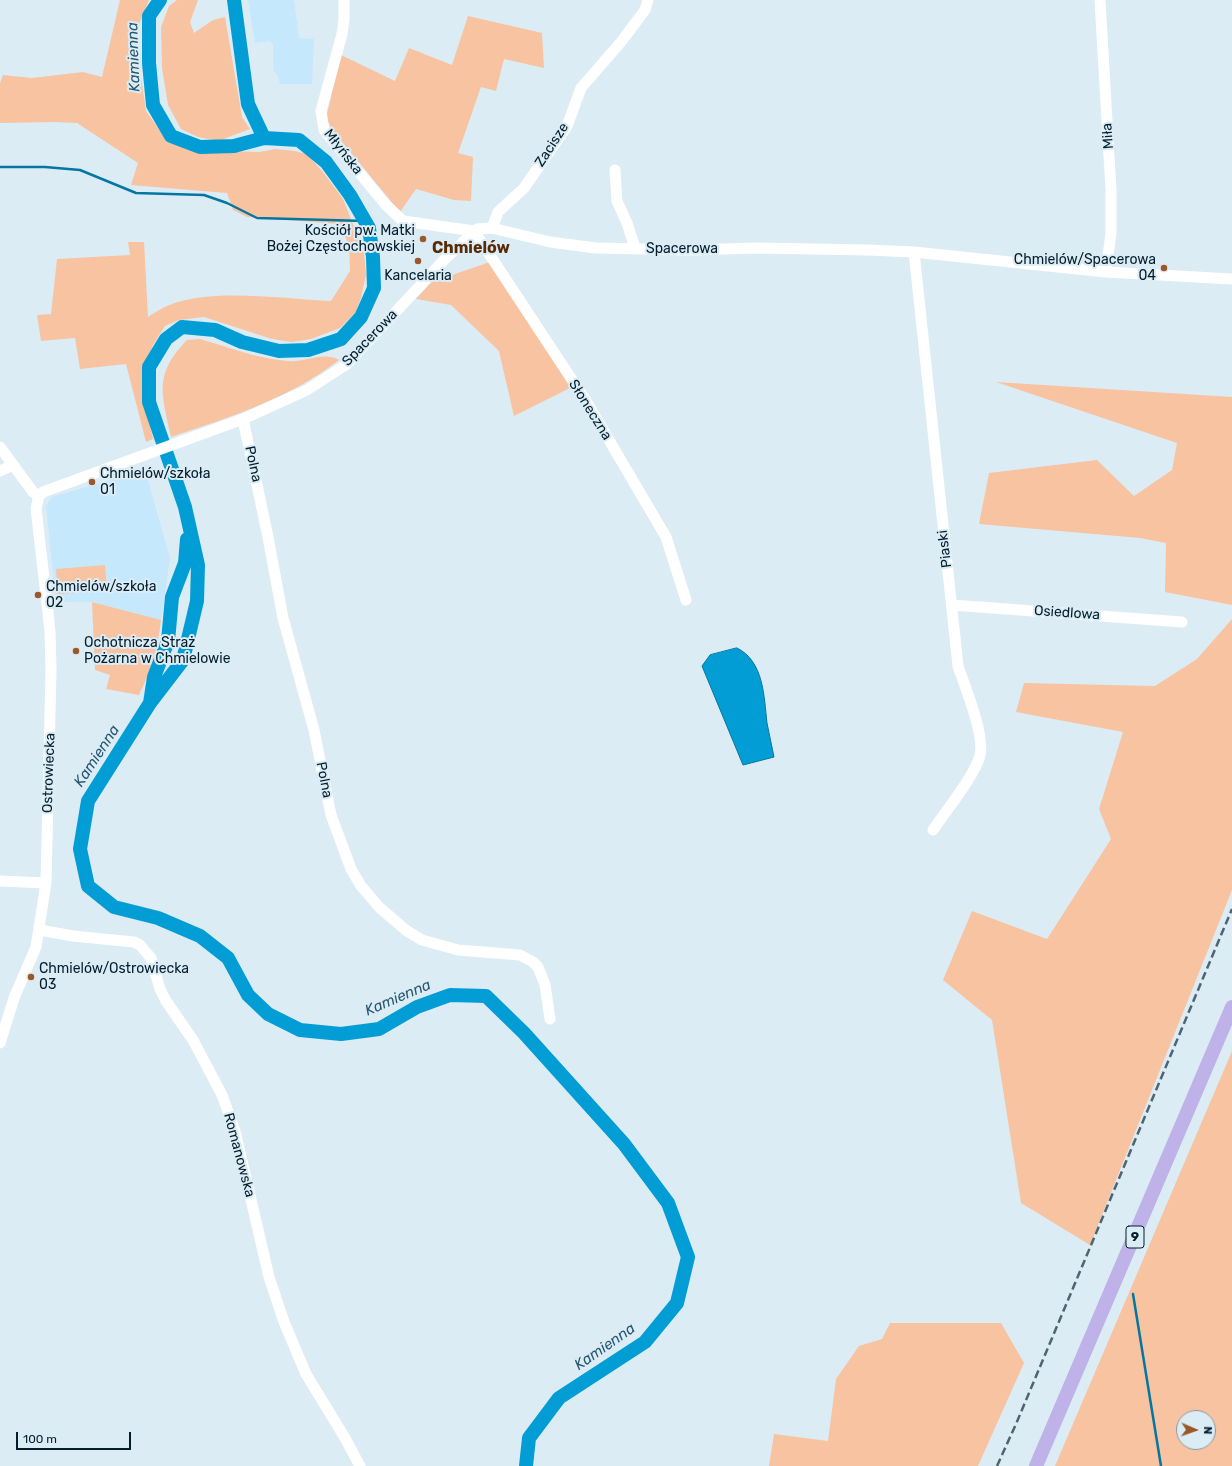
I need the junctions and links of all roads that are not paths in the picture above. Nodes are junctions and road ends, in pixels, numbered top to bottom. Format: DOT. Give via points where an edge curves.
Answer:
graph roads {
  1 [pos="344,0"];
  2 [pos="648,0"];
  3 [pos="1100,0"];
  4 [pos="615,170"];
  5 [pos="492,228"];
  6 [pos="474,231"];
  7 [pos="635,248"];
  8 [pos="914,252"];
  9 [pos="1106,272"];
  10 [pos="1232,279"];
  11 [pos="243,419"];
  12 [pos="0,447"];
  13 [pos="13,465"];
  14 [pos="0,471"];
  15 [pos="39,496"];
  16 [pos="686,600"];
  17 [pos="952,605"];
  18 [pos="1182,622"];
  19 [pos="933,830"];
  20 [pos="0,881"];
  21 [pos="46,883"];
  22 [pos="40,930"];
  23 [pos="1232,1007"];
  24 [pos="550,1019"];
  25 [pos="0,1043"];
  26 [pos="360,1466"];
  27 [pos="1036,1466"];
  1 -- 6 [label="street, Młyńska" via="342,34 321,108 324,130 386,205 403,221"];
  2 -- 5 [label="street, Zacisze" via="645,10 621,42 580,88 567,126 524,188 498,212"];
  3 -- 9 [label="street, Miła" via="1111,190 1111,233"];
  4 -- 7 [label="street" via="617,201"];
  5 -- 6 [label="street, Spacerowa"];
  5 -- 7 [label="street, Spacerowa" via="550,242 596,248"];
  6 -- 11 [label="street, Spacerowa" via="347,364 307,390"];
  6 -- 16 [label="street, Słoneczna" via="586,401 666,537"];
  7 -- 8 [label="street, Spacerowa" via="791,248"];
  8 -- 9 [label="street, Spacerowa"];
  8 -- 17 [label="street, Piaski"];
  9 -- 10 [label="street, Spacerowa"];
  11 -- 15 [label="street, Spacerowa" via="47,490"];
  11 -- 24 [label="street, Polna" via="283,618 314,730 332,815 351,869 380,908 422,940 458,950 520,955 533,962 538,967 545,985"];
  12 -- 13 [label="street"];
  13 -- 14 [label="street"];
  13 -- 15 [label="street" via="33,492"];
  15 -- 21 [label="street, Ostrowiecka" via="36,508 50,631 51,670"];
  17 -- 18 [label="street, Osiedlowa"];
  17 -- 19 [label="street, Piaski" via="958,666 981,744 975,768"];
  20 -- 21 [label="street"];
  21 -- 22 [label="street, Ostrowiecka"];
  22 -- 25 [label="street, Ostrowiecka" via="31,961 6,1020"];
  22 -- 26 [label="street, Romanowska" via="134,942 151,958 166,1001 193,1040 222,1095 234,1131 269,1277 284,1322 323,1405"];
  23 -- 27 [label="main road, 9"];
}
